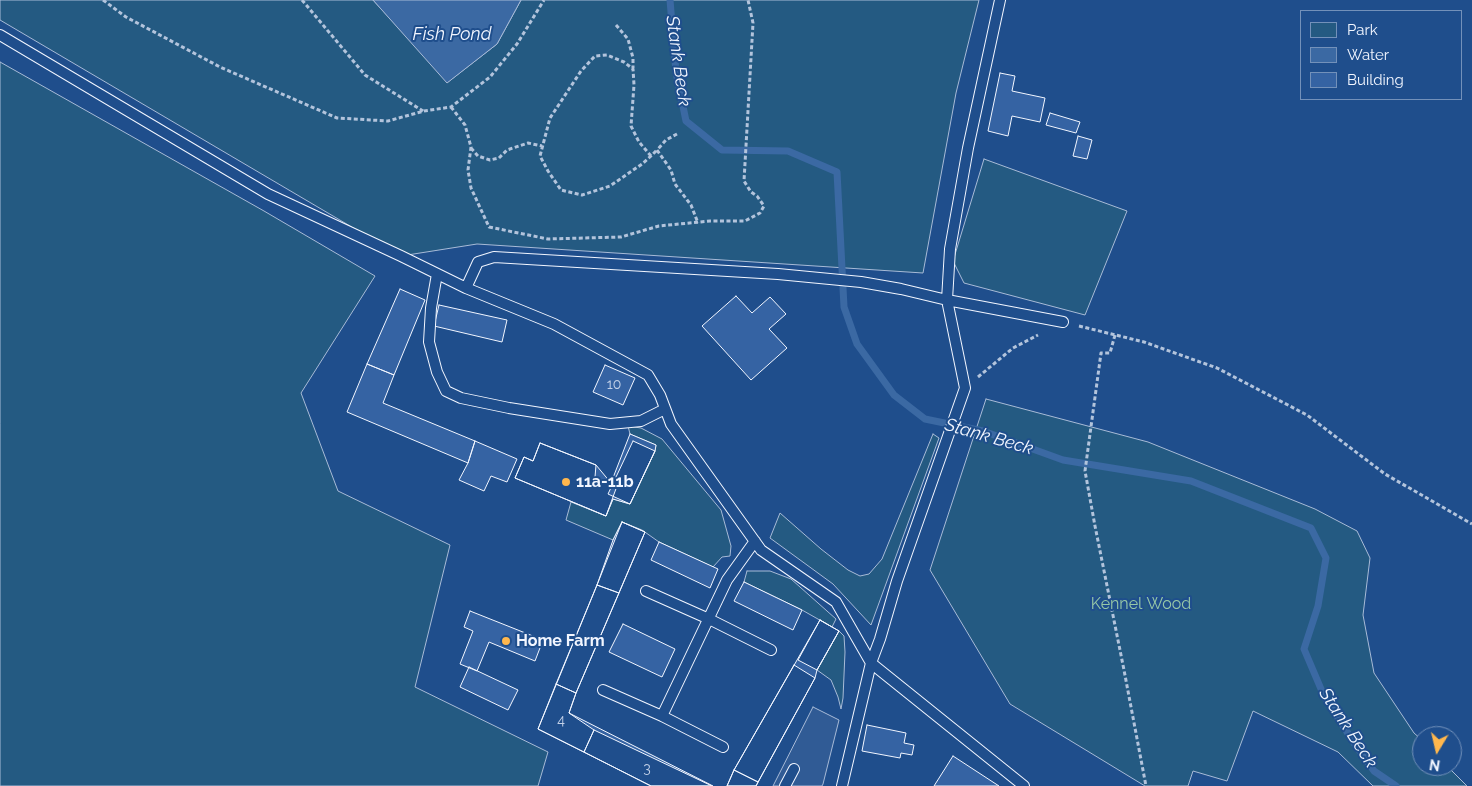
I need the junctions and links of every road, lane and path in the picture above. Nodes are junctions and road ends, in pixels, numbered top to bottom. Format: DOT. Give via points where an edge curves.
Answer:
graph roads {
  1 [pos="103,0"];
  2 [pos="302,0"];
  3 [pos="544,0"];
  4 [pos="748,0"];
  5 [pos="1000,0"];
  6 [pos="616,25"];
  7 [pos="0,35"];
  8 [pos="633,69"];
  9 [pos="451,107"];
  10 [pos="424,111"];
  11 [pos="677,134"];
  12 [pos="542,146"];
  13 [pos="471,148"];
  14 [pos="657,150"];
  15 [pos="651,156"];
  16 [pos="698,223"];
  17 [pos="437,274"];
  18 [pos="466,288"];
  19 [pos="947,300"];
  20 [pos="1063,322"];
  21 [pos="1115,335"];
  22 [pos="965,388"];
  23 [pos="665,409"];
  24 [pos="1472,524"];
  25 [pos="755,541"];
  26 [pos="646,591"];
  27 [pos="709,619"];
  28 [pos="771,650"];
  29 [pos="871,663"];
  30 [pos="603,690"];
  31 [pos="662,716"];
  32 [pos="723,747"];
  33 [pos="794,769"];
  34 [pos="785,786"];
  35 [pos="842,786"];
  36 [pos="1024,786"];
  37 [pos="1146,786"];
  1 -- 10 [label="path" via="126,17 220,67 337,118 388,121"];
  2 -- 10 [label="path" via="365,75"];
  3 -- 9 [label="path" via="517,44 490,77"];
  4 -- 16 [label="path" via="753,23 744,181 764,206 760,213 745,221"];
  5 -- 19 [label="lane" via="950,249"];
  6 -- 8 [label="path" via="628,39"];
  7 -- 17 [label="lane" via="268,194"];
  8 -- 12 [label="path" via="607,56 594,56 550,118"];
  8 -- 15 [label="path" via="631,126"];
  9 -- 10 [label="path"];
  9 -- 13 [label="path" via="465,125"];
  11 -- 14 [label="path"];
  12 -- 13 [label="path" via="528,143 490,160 478,156"];
  12 -- 15 [label="path" via="540,156 561,190 582,195 610,186"];
  13 -- 16 [label="path" via="468,170 471,188 489,227 548,239 622,237 660,226"];
  14 -- 15 [label="path"];
  14 -- 16 [label="path" via="671,170 674,184 691,205"];
  17 -- 18 [label="lane"];
  17 -- 23 [label="lane" via="429,342 446,391 461,398 509,408 610,424 641,421"];
  18 -- 19 [label="lane" via="478,262 494,257 778,274 861,282"];
  18 -- 23 [label="lane" via="554,324 648,375"];
  19 -- 20 [label="lane"];
  19 -- 22 [label="lane"];
  20 -- 21 [label="path"];
  20 -- 22 [label="path" via="1013,348"];
  21 -- 24 [label="path" via="1217,368 1307,415 1385,474"];
  21 -- 37 [label="path" via="1110,353 1101,353 1085,471"];
  22 -- 29 [label="lane"];
  23 -- 25 [label="lane" via="671,424"];
  25 -- 27 [label="lane" via="728,580"];
  25 -- 29 [label="lane" via="761,550 836,602"];
  26 -- 27 [label="lane"];
  27 -- 28 [label="lane"];
  27 -- 31 [label="lane"];
  29 -- 35 [label="lane"];
  29 -- 36 [label="lane"];
  30 -- 31 [label="lane"];
  31 -- 32 [label="lane"];
  33 -- 34 [label="lane"];
}
